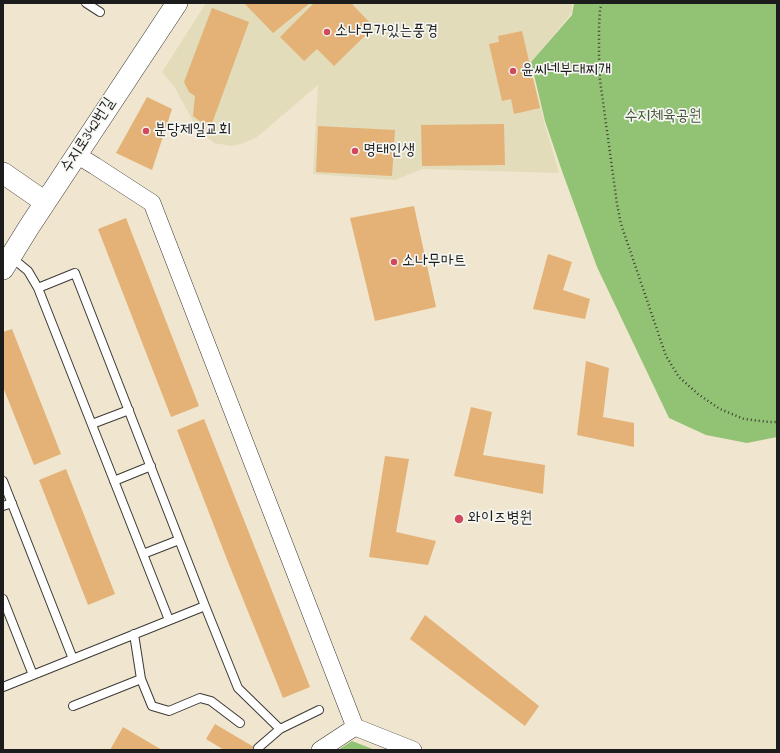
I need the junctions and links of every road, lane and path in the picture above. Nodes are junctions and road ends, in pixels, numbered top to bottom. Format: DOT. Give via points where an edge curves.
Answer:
graph roads {
  1 [pos="86,3"];
  2 [pos="177,3"];
  3 [pos="602,3"];
  4 [pos="100,12"];
  5 [pos="77,155"];
  6 [pos="3,173"];
  7 [pos="45,202"];
  8 [pos="7,263"];
  9 [pos="38,288"];
  10 [pos="129,410"];
  11 [pos="777,422"];
  12 [pos="92,424"];
  13 [pos="151,466"];
  14 [pos="3,481"];
  15 [pos="114,481"];
  16 [pos="12,503"];
  17 [pos="3,506"];
  18 [pos="179,540"];
  19 [pos="142,554"];
  20 [pos="3,599"];
  21 [pos="205,606"];
  22 [pos="169,620"];
  23 [pos="134,634"];
  24 [pos="73,659"];
  25 [pos="33,675"];
  26 [pos="141,679"];
  27 [pos="3,687"];
  28 [pos="73,706"];
  29 [pos="319,710"];
  30 [pos="240,723"];
  31 [pos="355,727"];
  32 [pos="280,729"];
  33 [pos="258,748"];
  34 [pos="320,750"];
  35 [pos="413,750"];
  1 -- 4 [label="lane"];
  2 -- 5 [label="street, 수지로342번길"];
  3 -- 11 [label="path" via="599,28 600,80 617,204 621,224 666,356 679,377 720,409 744,419"];
  5 -- 7 [label="street, 수지로342번길"];
  5 -- 31 [label="street" via="152,203"];
  6 -- 7 [label="street"];
  7 -- 8 [label="street, 수지로342번길"];
  8 -- 9 [label="lane" via="28,271"];
  9 -- 10 [label="lane" via="75,273"];
  9 -- 12 [label="lane"];
  10 -- 12 [label="lane"];
  10 -- 13 [label="lane"];
  12 -- 15 [label="lane"];
  13 -- 15 [label="lane"];
  13 -- 18 [label="lane"];
  14 -- 16 [label="lane"];
  15 -- 19 [label="lane"];
  16 -- 17 [label="lane"];
  16 -- 24 [label="lane"];
  18 -- 19 [label="lane"];
  18 -- 21 [label="lane"];
  19 -- 22 [label="lane"];
  20 -- 25 [label="lane"];
  21 -- 22 [label="lane"];
  21 -- 32 [label="lane" via="238,688"];
  22 -- 23 [label="lane"];
  23 -- 24 [label="lane"];
  23 -- 26 [label="lane"];
  24 -- 25 [label="lane"];
  25 -- 27 [label="lane"];
  26 -- 28 [label="lane"];
  26 -- 30 [label="lane" via="152,706 169,710 200,698 212,701"];
  29 -- 32 [label="lane"];
  31 -- 34 [label="street"];
  31 -- 35 [label="street"];
  32 -- 33 [label="lane"];
}
